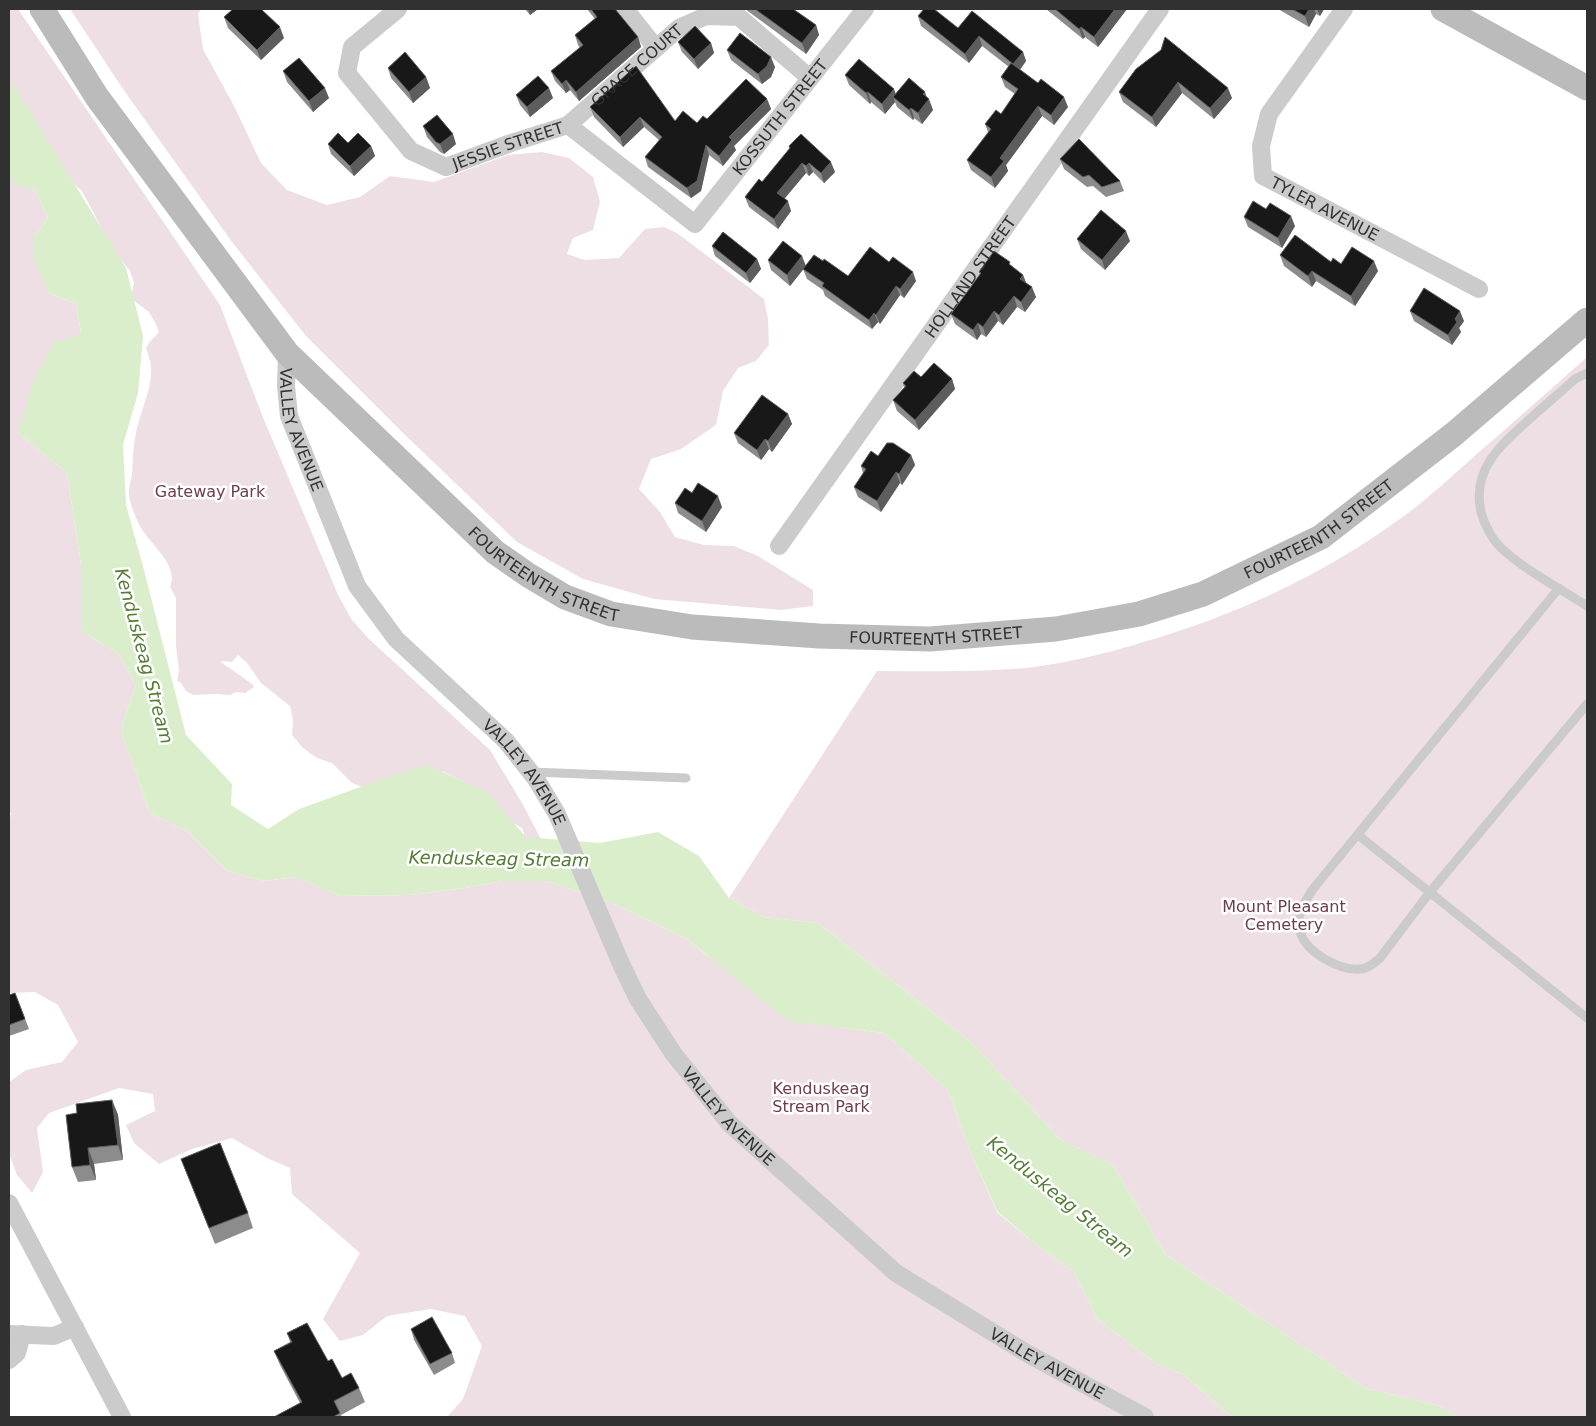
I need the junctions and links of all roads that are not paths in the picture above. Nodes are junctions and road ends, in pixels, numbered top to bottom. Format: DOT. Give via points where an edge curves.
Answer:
graph roads {
  1 [pos="42,9"];
  2 [pos="398,9"];
  3 [pos="625,9"];
  4 [pos="865,9"];
  5 [pos="1160,9"];
  6 [pos="1344,9"];
  7 [pos="1443,9"];
  8 [pos="656,48"];
  9 [pos="810,78"];
  10 [pos="1587,88"];
  11 [pos="568,125"];
  12 [pos="695,224"];
  13 [pos="1480,289"];
  14 [pos="1587,320"];
  15 [pos="287,353"];
  16 [pos="1587,373"];
  17 [pos="779,546"];
  18 [pos="1559,588"];
  19 [pos="1587,606"];
  20 [pos="1587,704"];
  21 [pos="530,772"];
  22 [pos="686,778"];
  23 [pos="1358,835"];
  24 [pos="1430,892"];
  25 [pos="1587,1018"];
  26 [pos="9,1203"];
  27 [pos="75,1327"];
  28 [pos="15,1334"];
  29 [pos="9,1360"];
  30 [pos="122,1417"];
  31 [pos="1145,1417"];
  1 -- 15 [label="street, VALLEY AVENUE" via="97,97"];
  2 -- 11 [label="street, JESSIE STREET" via="352,47 347,73 411,151 446,167"];
  3 -- 8 [label="street"];
  4 -- 9 [label="street, KOSSUTH STREET"];
  5 -- 17 [label="street, HOLLAND STREET"];
  6 -- 13 [label="street, TYLER AVENUE" via="1269,114 1261,146 1263,176"];
  7 -- 10 [label="street"];
  8 -- 9 [label="street, GRACE COURT" via="679,28 706,16 739,17"];
  8 -- 11 [label="street, GRACE COURT"];
  9 -- 12 [label="street, KOSSUTH STREET"];
  11 -- 12 [label="street, JESSIE STREET"];
  14 -- 15 [label="street, FOURTEENTH STREET" via="1454,434 1321,537 1203,594 1139,614 1056,628 930,639 819,636 692,627 611,614 565,597 495,552"];
  15 -- 21 [label="street, VALLEY AVENUE" via="289,416 357,586 396,639 506,741"];
  16 -- 18 [label="lane" via="1575,379 1502,444 1487,465 1480,491 1483,521 1489,533 1514,560"];
  18 -- 19 [label="lane"];
  18 -- 23 [label="lane"];
  20 -- 24 [label="lane"];
  21 -- 22 [label="lane"];
  21 -- 31 [label="street, VALLEY AVENUE" via="557,814 638,999 673,1053 729,1123 896,1273 1028,1354"];
  23 -- 24 [label="lane"];
  23 -- 24 [label="lane" via="1314,888 1301,911 1300,932 1320,956 1349,968 1370,966 1380,958"];
  24 -- 25 [label="lane"];
  26 -- 27 [label="street"];
  27 -- 28 [label="street" via="54,1336"];
  27 -- 30 [label="street"];
  28 -- 29 [label="street" via="17,1353"];
}
